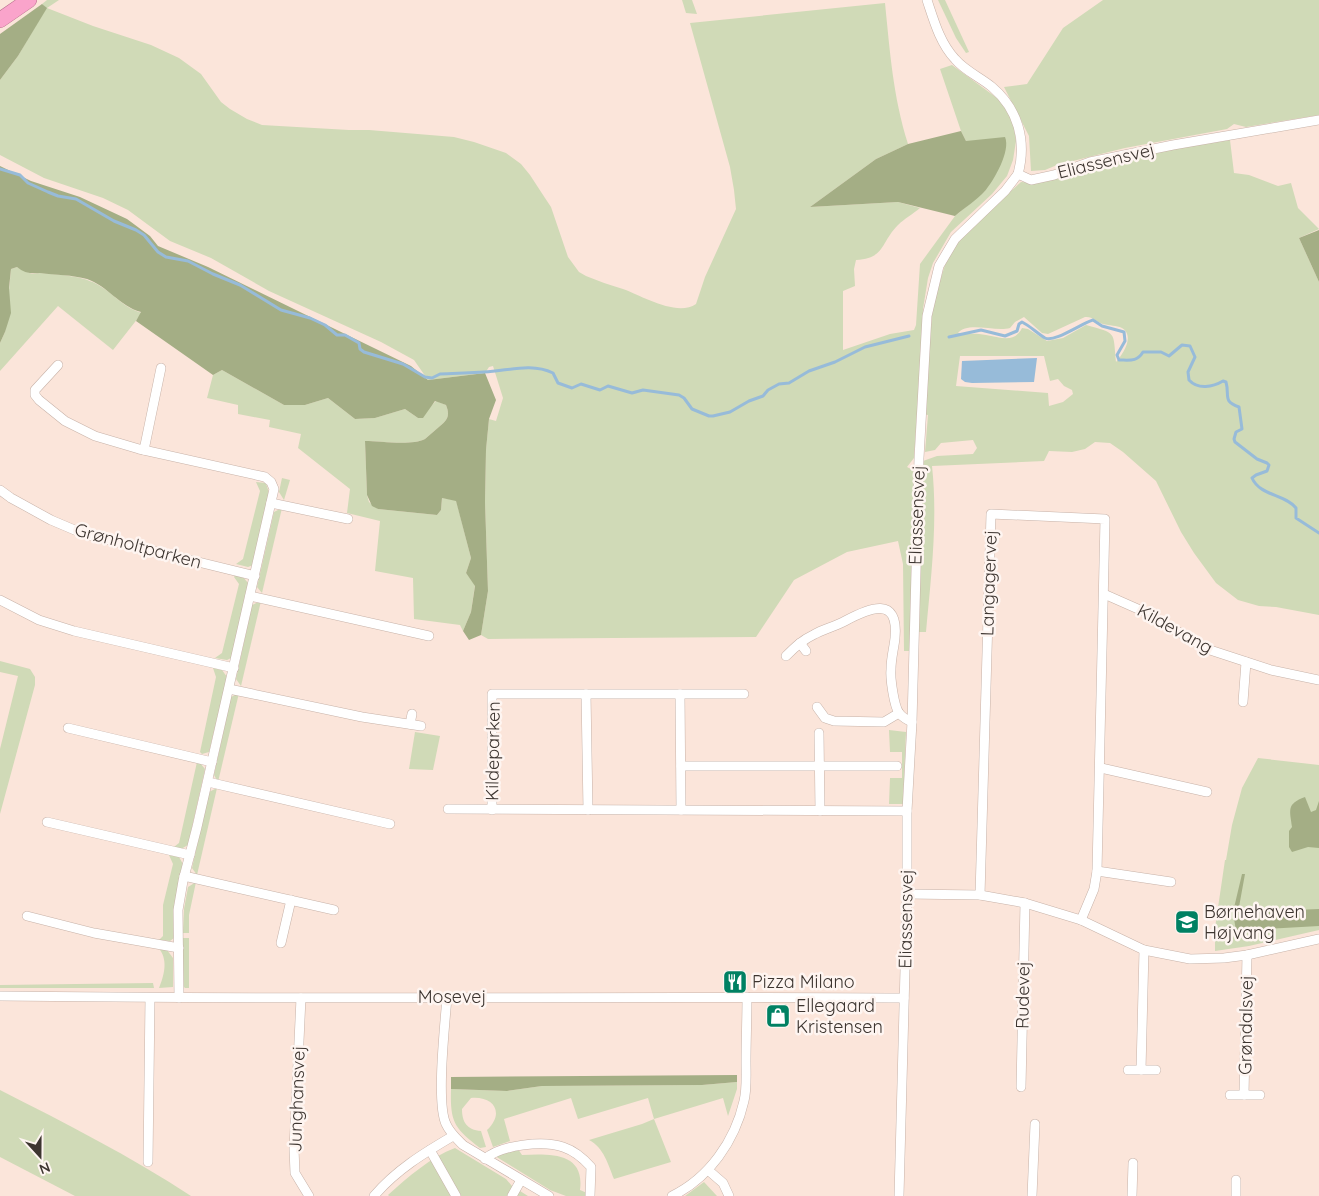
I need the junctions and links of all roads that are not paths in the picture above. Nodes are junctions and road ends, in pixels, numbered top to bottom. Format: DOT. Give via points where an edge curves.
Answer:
graph roads {
  1 [pos="29,0"];
  2 [pos="927,0"];
  3 [pos="0,20"];
  4 [pos="1319,120"];
  5 [pos="1018,174"];
  6 [pos="58,365"];
  7 [pos="162,368"];
  8 [pos="144,450"];
  9 [pos="0,490"];
  10 [pos="271,503"];
  11 [pos="348,519"];
  12 [pos="255,576"];
  13 [pos="1104,594"];
  14 [pos="250,596"];
  15 [pos="0,600"];
  16 [pos="429,636"];
  17 [pos="800,643"];
  18 [pos="806,651"];
  19 [pos="786,656"];
  20 [pos="1246,662"];
  21 [pos="234,668"];
  22 [pos="1319,680"];
  23 [pos="229,689"];
  24 [pos="586,694"];
  25 [pos="680,694"];
  26 [pos="744,694"];
  27 [pos="1243,702"];
  28 [pos="817,707"];
  29 [pos="898,713"];
  30 [pos="412,714"];
  31 [pos="912,722"];
  32 [pos="410,724"];
  33 [pos="421,726"];
  34 [pos="68,728"];
  35 [pos="819,733"];
  36 [pos="212,762"];
  37 [pos="681,766"];
  38 [pos="820,766"];
  39 [pos="897,766"];
  40 [pos="1100,768"];
  41 [pos="208,782"];
  42 [pos="1207,792"];
  43 [pos="448,810"];
  44 [pos="492,810"];
  45 [pos="588,810"];
  46 [pos="682,810"];
  47 [pos="820,811"];
  48 [pos="907,811"];
  49 [pos="47,822"];
  50 [pos="390,824"];
  51 [pos="190,855"];
  52 [pos="1097,871"];
  53 [pos="184,876"];
  54 [pos="1171,882"];
  55 [pos="907,894"];
  56 [pos="980,895"];
  57 [pos="291,900"];
  58 [pos="1024,903"];
  59 [pos="334,910"];
  60 [pos="27,916"];
  61 [pos="1080,920"];
  62 [pos="1319,939"];
  63 [pos="281,943"];
  64 [pos="179,948"];
  65 [pos="1144,950"];
  66 [pos="1247,955"];
  67 [pos="0,996"];
  68 [pos="447,997"];
  69 [pos="747,997"];
  70 [pos="150,998"];
  71 [pos="179,998"];
  72 [pos="301,998"];
  73 [pos="904,998"];
  74 [pos="1128,1070"];
  75 [pos="1141,1070"];
  76 [pos="1156,1070"];
  77 [pos="1021,1087"];
  78 [pos="1230,1095"];
  79 [pos="1244,1095"];
  80 [pos="1260,1095"];
  81 [pos="1035,1124"];
  82 [pos="453,1136"];
  83 [pos="430,1150"];
  84 [pos="485,1159"];
  85 [pos="148,1162"];
  86 [pos="1133,1163"];
  87 [pos="708,1170"];
  88 [pos="521,1180"];
  89 [pos="1236,1180"];
  90 [pos="309,1196"];
  91 [pos="374,1196"];
  92 [pos="456,1196"];
  93 [pos="512,1196"];
  94 [pos="549,1196"];
  95 [pos="590,1196"];
  96 [pos="672,1196"];
  97 [pos="729,1196"];
  98 [pos="899,1196"];
  99 [pos="1032,1196"];
  100 [pos="1132,1196"];
  101 [pos="1236,1196"];
  1 -- 3 [label="highway"];
  2 -- 5 [label="street" via="941,40 955,60 992,87 1012,110 1022,142"];
  4 -- 5 [label="street, Eliassensvej" via="1090,162 1031,180"];
  5 -- 31 [label="street, Eliassensvej" via="1005,191 954,239 939,266 927,316 918,468"];
  6 -- 8 [label="street" via="35,390 39,400 65,420 95,436"];
  7 -- 8 [label="street"];
  8 -- 10 [label="street" via="265,477 274,489"];
  9 -- 12 [label="street, Grønholtparken" via="51,520 84,534"];
  10 -- 11 [label="street"];
  10 -- 12 [label="street"];
  12 -- 14 [label="street"];
  13 -- 20 [label="street, Kildevang" via="1147,613 1207,649"];
  13 -- 40 [label="street, Langagervej"];
  13 -- 56 [label="street, Langagervej" via="1105,519 991,514"];
  14 -- 16 [label="street"];
  14 -- 21 [label="street"];
  15 -- 21 [label="street" via="39,620 74,631"];
  17 -- 18 [label="street"];
  17 -- 19 [label="street"];
  17 -- 29 [label="street" via="862,612 874,608 889,611 895,624 890,670"];
  20 -- 22 [label="street, Kildevang"];
  20 -- 27 [label="street"];
  21 -- 23 [label="street"];
  23 -- 32 [label="street"];
  23 -- 36 [label="street"];
  24 -- 25 [label="street, Kildeparken"];
  24 -- 44 [label="street, Kildeparken" via="492,694"];
  24 -- 45 [label="street"];
  25 -- 26 [label="street, Kildeparken"];
  25 -- 37 [label="street"];
  28 -- 29 [label="street" via="825,718 834,721 884,722"];
  29 -- 31 [label="street"];
  30 -- 32 [label="street"];
  31 -- 48 [label="street, Eliassensvej"];
  32 -- 33 [label="street"];
  34 -- 36 [label="street"];
  35 -- 38 [label="street"];
  36 -- 41 [label="street"];
  37 -- 38 [label="street"];
  37 -- 46 [label="street"];
  38 -- 39 [label="street"];
  38 -- 47 [label="street"];
  40 -- 42 [label="street"];
  40 -- 52 [label="street, Langagervej"];
  41 -- 50 [label="street"];
  41 -- 51 [label="street"];
  43 -- 44 [label="street, Kildeparken"];
  44 -- 45 [label="street, Kildeparken"];
  45 -- 46 [label="street, Kildeparken"];
  46 -- 47 [label="street, Kildeparken"];
  47 -- 48 [label="street, Kildeparken"];
  48 -- 55 [label="street, Eliassensvej"];
  49 -- 51 [label="street"];
  51 -- 53 [label="street"];
  52 -- 54 [label="street"];
  52 -- 61 [label="street, Langagervej" via="1094,889"];
  53 -- 57 [label="street"];
  53 -- 64 [label="street" via="178,910"];
  55 -- 56 [label="street, Grøndalsvej"];
  55 -- 73 [label="street, Eliassensvej"];
  56 -- 58 [label="street, Grøndalsvej"];
  57 -- 59 [label="street"];
  57 -- 63 [label="street"];
  58 -- 61 [label="street, Grøndalsvej"];
  58 -- 77 [label="street, Rudevej"];
  60 -- 64 [label="street" via="94,933"];
  61 -- 65 [label="street, Grøndalsvej"];
  62 -- 66 [label="street, Grøndalsvej"];
  64 -- 71 [label="street"];
  65 -- 66 [label="street, Grøndalsvej" via="1190,959"];
  65 -- 75 [label="street"];
  66 -- 79 [label="street, Grøndalsvej"];
  67 -- 70 [label="street, Mosevej"];
  68 -- 69 [label="street, Mosevej"];
  68 -- 72 [label="street, Mosevej"];
  68 -- 82 [label="street" via="442,1109"];
  69 -- 73 [label="street, Mosevej"];
  69 -- 87 [label="street" via="744,1099 725,1148"];
  70 -- 71 [label="street, Mosevej"];
  70 -- 85 [label="street"];
  71 -- 72 [label="street, Mosevej"];
  72 -- 90 [label="street, Junghansvej" via="294,1149 296,1173"];
  73 -- 98 [label="street, Eliassensvej"];
  74 -- 75 [label="street"];
  75 -- 76 [label="street"];
  78 -- 79 [label="street, Grøndalsvej"];
  79 -- 80 [label="street, Grøndalsvej"];
  81 -- 99 [label="street"];
  82 -- 83 [label="street"];
  82 -- 84 [label="street"];
  83 -- 91 [label="street" via="405,1166"];
  83 -- 92 [label="street"];
  84 -- 88 [label="street"];
  84 -- 95 [label="street" via="492,1153 514,1147 536,1144 562,1146 575,1152 591,1167"];
  86 -- 100 [label="street"];
  87 -- 96 [label="street"];
  87 -- 97 [label="street" via="723,1183"];
  88 -- 93 [label="street"];
  88 -- 94 [label="street"];
  89 -- 101 [label="street"];
}
